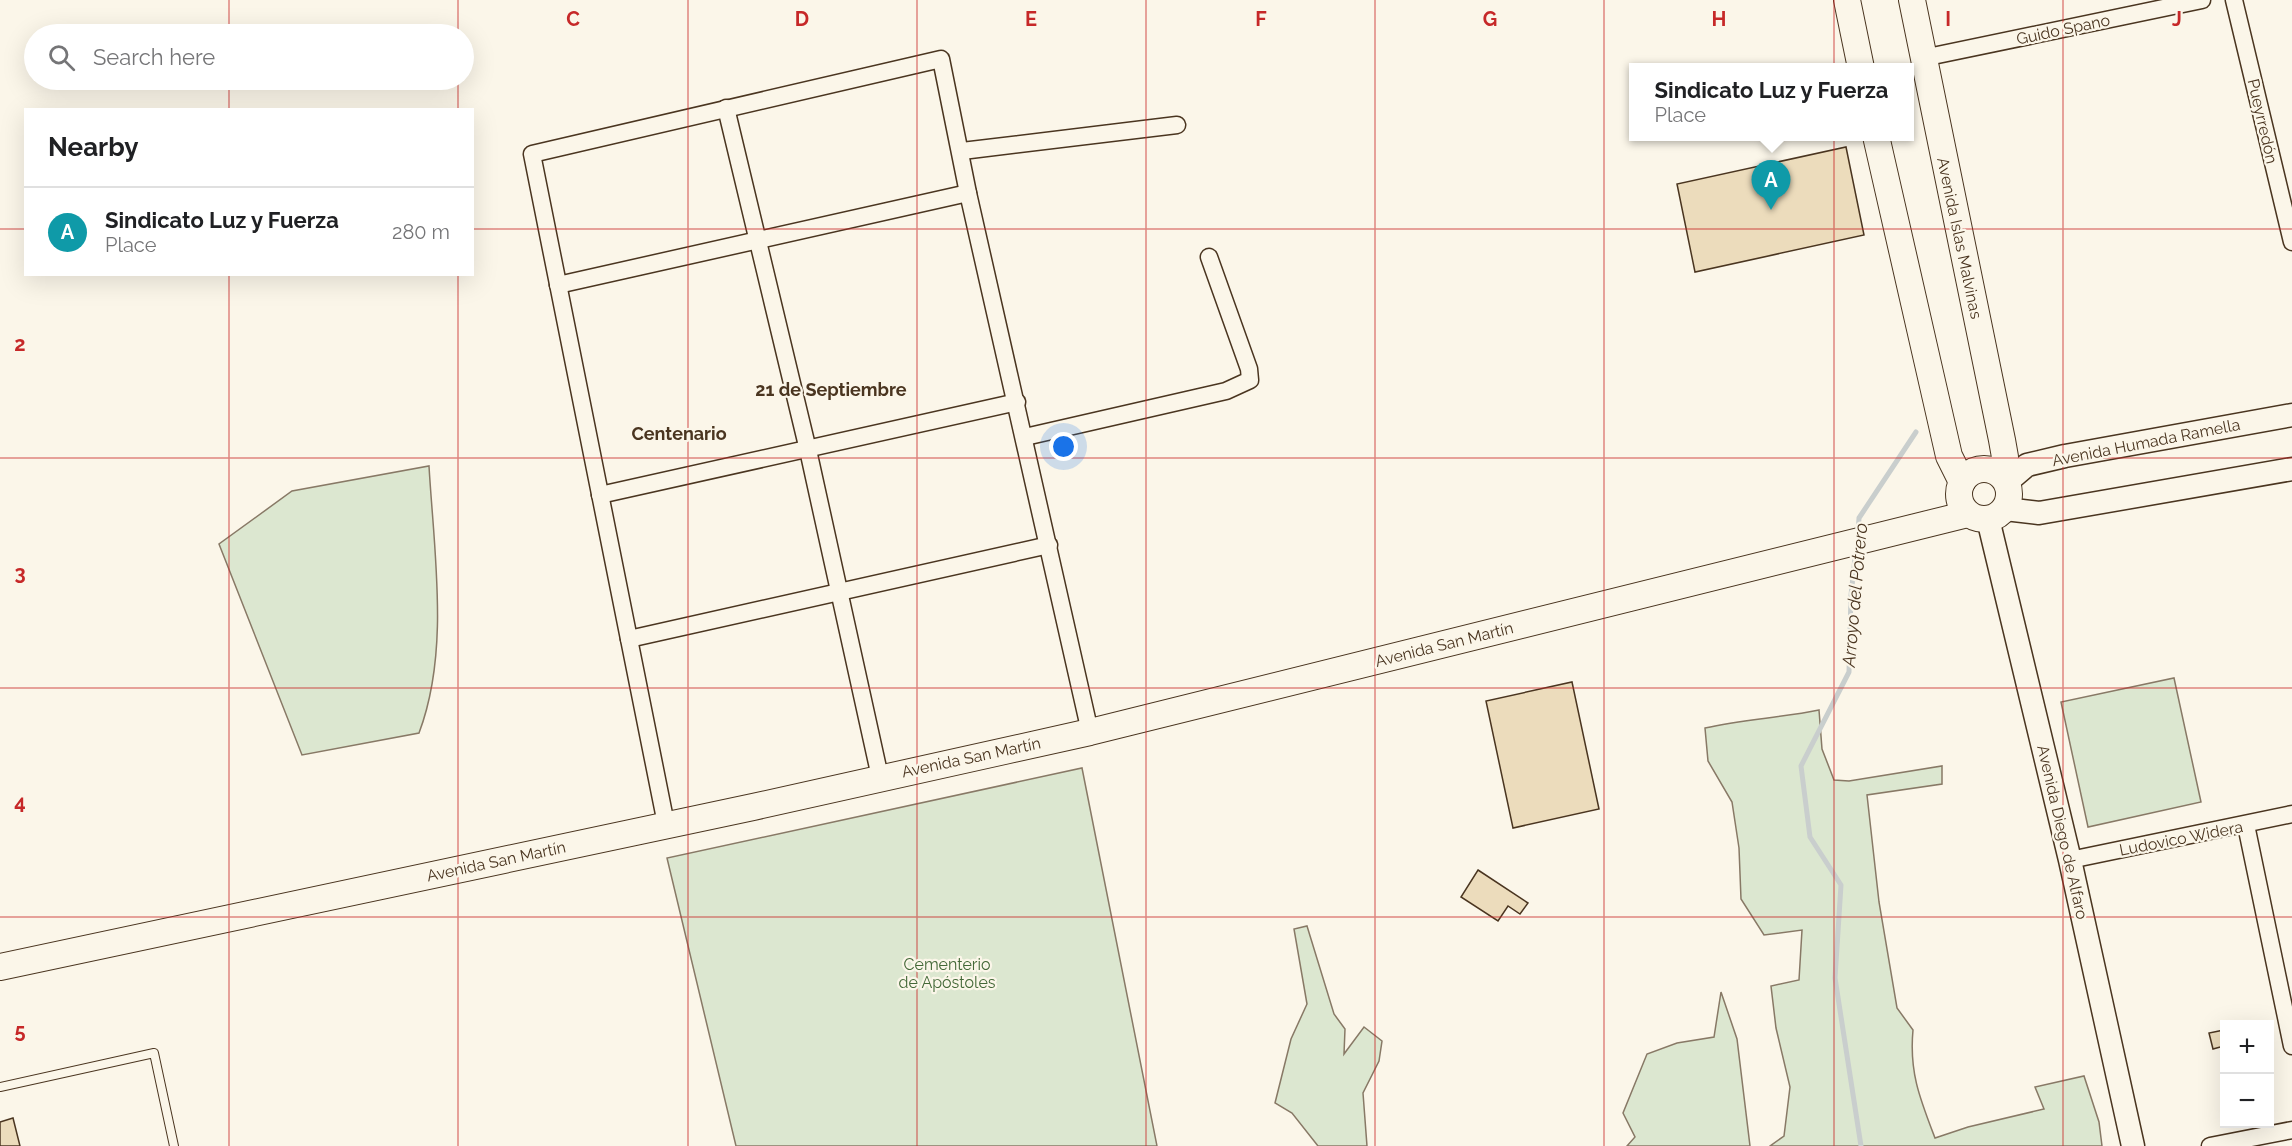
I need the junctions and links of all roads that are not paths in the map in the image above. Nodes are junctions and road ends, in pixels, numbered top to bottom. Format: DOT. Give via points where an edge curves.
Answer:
graph roads {
  1 [pos="1847,0"];
  2 [pos="1912,0"];
  3 [pos="2202,0"];
  4 [pos="2234,0"];
  5 [pos="1923,58"];
  6 [pos="1860,63"];
  7 [pos="726,108"];
  8 [pos="1178,125"];
  9 [pos="1877,141"];
  10 [pos="962,151"];
  11 [pos="968,193"];
  12 [pos="757,242"];
  13 [pos="2292,243"];
  14 [pos="1209,257"];
  15 [pos="558,285"];
  16 [pos="1017,402"];
  17 [pos="2292,415"];
  18 [pos="1025,437"];
  19 [pos="808,450"];
  20 [pos="2292,470"];
  21 [pos="2005,479"];
  22 [pos="600,495"];
  23 [pos="1976,503"];
  24 [pos="1049,545"];
  25 [pos="840,594"];
  26 [pos="629,639"];
  27 [pos="1090,732"];
  28 [pos="880,777"];
  29 [pos="2292,814"];
  30 [pos="666,824"];
  31 [pos="2246,825"];
  32 [pos="2070,860"];
  33 [pos="0,967"];
  34 [pos="2292,1046"];
  35 [pos="0,1087"];
  36 [pos="2292,1130"];
  37 [pos="174,1146"];
  38 [pos="2133,1146"];
  39 [pos="2210,1146"];
  1 -- 6 [label="main road"];
  2 -- 5 [label="main road, Avenida Islas Malvinas"];
  3 -- 5 [label="street, Guido Spano"];
  4 -- 13 [label="street, Pueyrredón"];
  5 -- 21 [label="main road, Avenida Islas Malvinas" via="2002,441"];
  7 -- 10 [label="street" via="941,58"];
  7 -- 12 [label="street"];
  7 -- 15 [label="street" via="532,154"];
  8 -- 10 [label="street"];
  9 -- 23 [label="main road" via="1949,456"];
  10 -- 11 [label="street"];
  11 -- 12 [label="street"];
  11 -- 16 [label="street"];
  12 -- 15 [label="street"];
  12 -- 19 [label="street"];
  14 -- 18 [label="street" via="1250,380 1226,391"];
  15 -- 22 [label="street"];
  16 -- 18 [label="street"];
  16 -- 19 [label="street"];
  17 -- 21 [label="street, Avenida Humada Ramella" via="2065,456 2026,465"];
  18 -- 24 [label="street"];
  19 -- 22 [label="street"];
  19 -- 25 [label="street"];
  20 -- 23 [label="street" via="2039,513"];
  21 -- 23 [label="main road, Avenida Islas Malvinas" via="2010,496"];
  21 -- 23 [label="main road, Avenida San Martín" via="1993,469 1981,468 1970,473"];
  22 -- 26 [label="street"];
  23 -- 27 [label="main road, Avenida San Martín" via="1936,522 1857,543"];
  23 -- 32 [label="street, Avenida Diego de Alfaro"];
  24 -- 25 [label="street"];
  24 -- 27 [label="street"];
  25 -- 26 [label="street"];
  25 -- 28 [label="street"];
  26 -- 30 [label="street"];
  27 -- 28 [label="main road, Avenida San Martín"];
  28 -- 30 [label="main road, Avenida San Martín"];
  29 -- 31 [label="street, Ludovico Widera"];
  30 -- 33 [label="main road, Avenida San Martín"];
  31 -- 32 [label="street, Ludovico Widera"];
  31 -- 34 [label="street"];
  32 -- 38 [label="street, Avenida Diego de Alfaro"];
  35 -- 37 [label="lane" via="154,1053"];
  36 -- 39 [label="street"];
}
